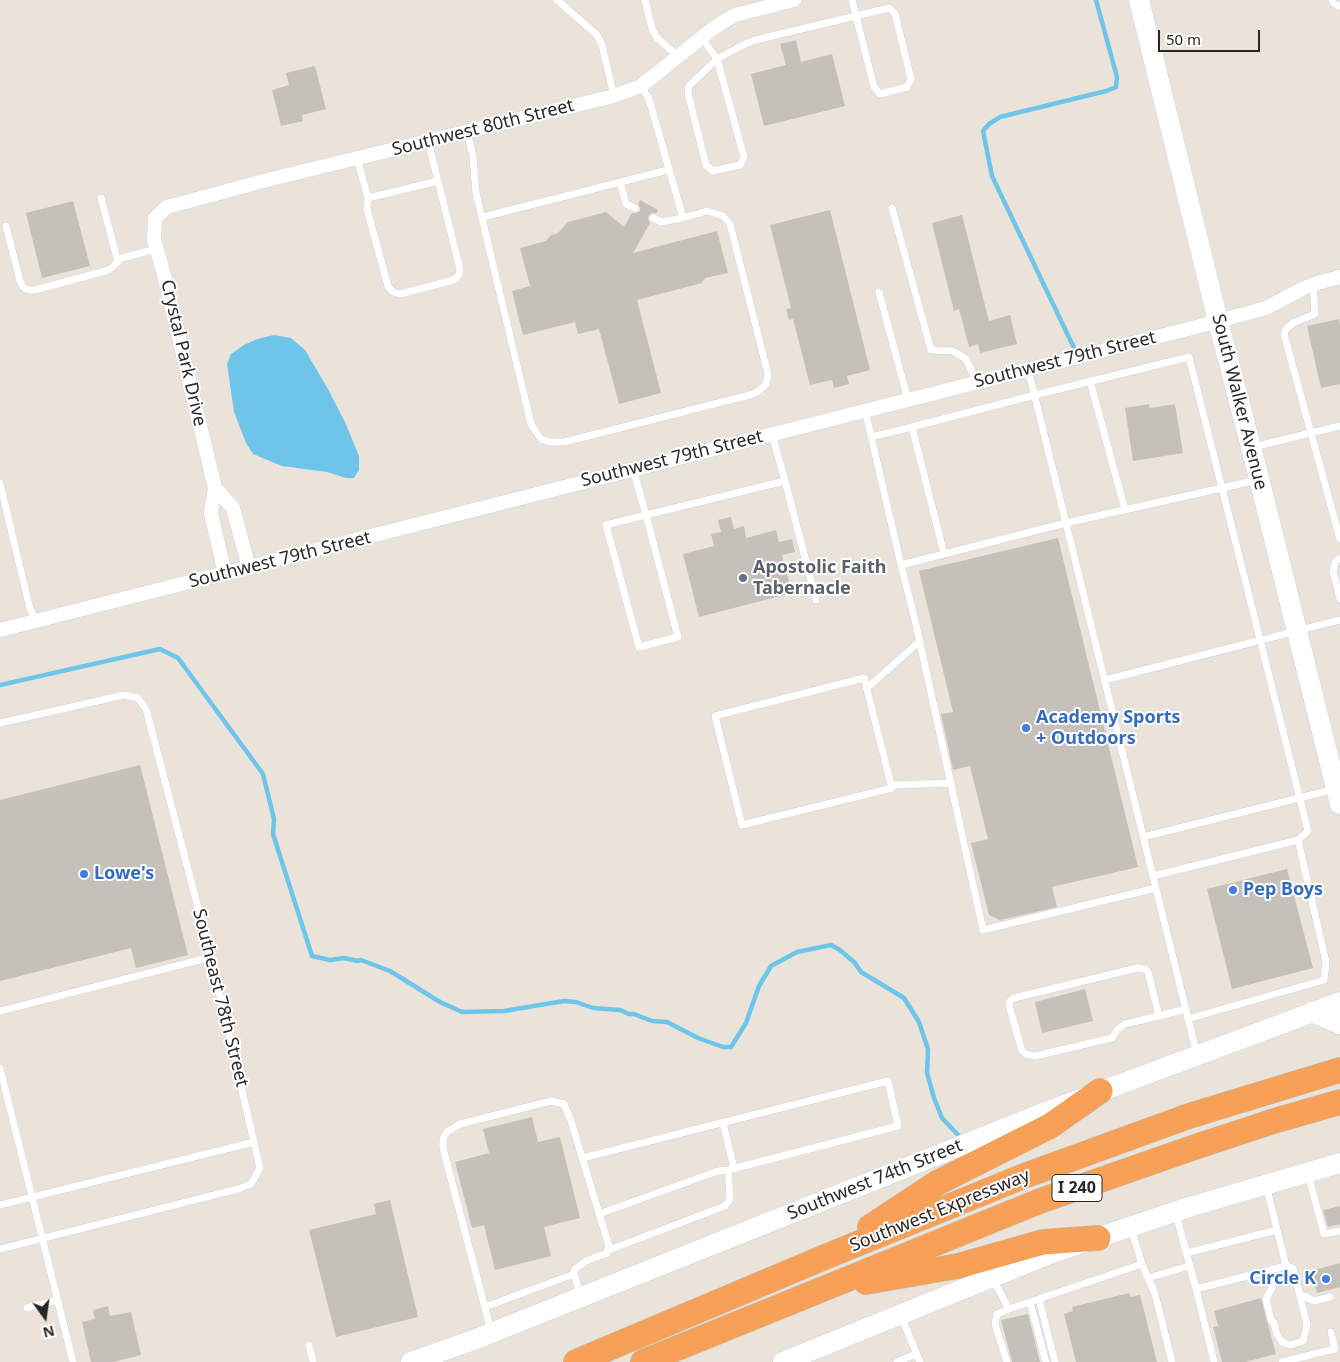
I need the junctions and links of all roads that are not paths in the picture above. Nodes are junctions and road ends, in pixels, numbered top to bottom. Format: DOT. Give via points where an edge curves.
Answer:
graph roads {
  1 [pos="557,0"];
  2 [pos="645,0"];
  3 [pos="794,0"];
  4 [pos="852,0"];
  5 [pos="1139,0"];
  6 [pos="1332,0"];
  7 [pos="779,2"];
  8 [pos="1340,7"];
  9 [pos="856,16"];
  10 [pos="701,37"];
  11 [pos="678,56"];
  12 [pos="717,59"];
  13 [pos="641,86"];
  14 [pos="614,96"];
  15 [pos="467,132"];
  16 [pos="428,141"];
  17 [pos="357,158"];
  18 [pos="668,170"];
  19 [pos="438,181"];
  20 [pos="620,182"];
  21 [pos="101,198"];
  22 [pos="368,198"];
  23 [pos="635,208"];
  24 [pos="892,208"];
  25 [pos="483,217"];
  26 [pos="155,218"];
  27 [pos="653,218"];
  28 [pos="683,218"];
  29 [pos="6,226"];
  30 [pos="156,249"];
  31 [pos="118,262"];
  32 [pos="1340,277"];
  33 [pos="1313,285"];
  34 [pos="879,292"];
  35 [pos="1218,321"];
  36 [pos="1028,369"];
  37 [pos="1090,381"];
  38 [pos="977,382"];
  39 [pos="1035,394"];
  40 [pos="908,400"];
  41 [pos="865,410"];
  42 [pos="1340,426"];
  43 [pos="912,427"];
  44 [pos="1311,433"];
  45 [pos="772,434"];
  46 [pos="871,437"];
  47 [pos="1251,447"];
  48 [pos="633,469"];
  49 [pos="1259,479"];
  50 [pos="785,481"];
  51 [pos="0,483"];
  52 [pos="215,488"];
  53 [pos="1222,488"];
  54 [pos="1125,510"];
  55 [pos="646,515"];
  56 [pos="1066,523"];
  57 [pos="1340,539"];
  58 [pos="944,554"];
  59 [pos="1340,558"];
  60 [pos="901,564"];
  61 [pos="249,568"];
  62 [pos="225,574"];
  63 [pos="1340,599"];
  64 [pos="816,600"];
  65 [pos="1340,620"];
  66 [pos="37,621"];
  67 [pos="0,630"];
  68 [pos="1297,631"];
  69 [pos="1260,640"];
  70 [pos="920,641"];
  71 [pos="1105,680"];
  72 [pos="867,688"];
  73 [pos="0,723"];
  74 [pos="951,783"];
  75 [pos="891,785"];
  76 [pos="1339,794"];
  77 [pos="1299,797"];
  78 [pos="1143,837"];
  79 [pos="1298,840"];
  80 [pos="1153,876"];
  81 [pos="1156,888"];
  82 [pos="211,957"];
  83 [pos="1340,1002"];
  84 [pos="1186,1008"];
  85 [pos="0,1011"];
  86 [pos="1312,1012"];
  87 [pos="1159,1016"];
  88 [pos="1188,1019"];
  89 [pos="1340,1024"];
  90 [pos="1197,1055"];
  91 [pos="0,1068"];
  92 [pos="1340,1070"];
  93 [pos="1100,1091"];
  94 [pos="1340,1102"];
  95 [pos="722,1123"];
  96 [pos="254,1142"];
  97 [pos="582,1158"];
  98 [pos="1340,1163"];
  99 [pos="731,1169"];
  100 [pos="1308,1173"];
  101 [pos="1266,1185"];
  102 [pos="32,1197"];
  103 [pos="0,1205"];
  104 [pos="1175,1212"];
  105 [pos="599,1214"];
  106 [pos="1130,1226"];
  107 [pos="1277,1230"];
  108 [pos="1340,1231"];
  109 [pos="42,1238"];
  110 [pos="1098,1238"];
  111 [pos="0,1249"];
  112 [pos="609,1250"];
  113 [pos="1186,1253"];
  114 [pos="825,1257"];
  115 [pos="1142,1264"];
  116 [pos="1190,1266"];
  117 [pos="1286,1266"];
  118 [pos="1272,1269"];
  119 [pos="574,1274"];
  120 [pos="992,1277"];
  121 [pos="1148,1278"];
  122 [pos="1196,1288"];
  123 [pos="819,1290"];
  124 [pos="1300,1294"];
  125 [pos="582,1297"];
  126 [pos="1330,1297"];
  127 [pos="1038,1299"];
  128 [pos="57,1300"];
  129 [pos="1030,1302"];
  130 [pos="485,1307"];
  131 [pos="26,1308"];
  132 [pos="1008,1309"];
  133 [pos="900,1314"];
  134 [pos="1331,1332"];
  135 [pos="492,1333"];
  136 [pos="309,1345"];
  137 [pos="916,1354"];
  138 [pos="791,1361"];
  139 [pos="73,1362"];
  140 [pos="313,1362"];
  141 [pos="411,1362"];
  142 [pos="576,1362"];
  143 [pos="643,1362"];
  144 [pos="897,1362"];
  145 [pos="920,1362"];
  146 [pos="1007,1362"];
  147 [pos="1046,1362"];
  148 [pos="1055,1362"];
  149 [pos="1172,1362"];
  150 [pos="1214,1362"];
  151 [pos="1282,1362"];
  1 -- 14 [label="lane" via="597,35"];
  2 -- 11 [label="lane" via="657,38"];
  3 -- 7 [label="street, Southwest 80th Street"];
  4 -- 9 [label="lane"];
  5 -- 35 [label="main road, South Walker Avenue"];
  6 -- 8 [label="lane"];
  7 -- 10 [label="street, Southwest 80th Street" via="735,16"];
  9 -- 9 [label="lane" via="874,87 880,94 907,87 911,79 895,14 889,8"];
  9 -- 12 [label="lane" via="755,40"];
  10 -- 11 [label="street, Southwest 80th Street"];
  10 -- 12 [label="lane"];
  11 -- 13 [label="street, Southwest 80th Street"];
  12 -- 12 [label="lane" via="689,86 688,93 706,165 713,171 740,165 744,157"];
  13 -- 14 [label="street, Southwest 80th Street"];
  13 -- 18 [label="lane" via="649,99"];
  14 -- 15 [label="street, Southwest 80th Street"];
  15 -- 16 [label="street, Southwest 80th Street"];
  15 -- 25 [label="lane"];
  16 -- 17 [label="street, Southwest 80th Street"];
  16 -- 19 [label="lane"];
  17 -- 22 [label="lane"];
  17 -- 26 [label="street, Southwest 80th Street" via="167,207"];
  18 -- 20 [label="lane"];
  18 -- 28 [label="lane"];
  19 -- 22 [label="lane"];
  19 -- 22 [label="lane" via="459,275 454,280 400,294 388,286"];
  20 -- 23 [label="lane" via="626,204"];
  20 -- 25 [label="lane"];
  21 -- 31 [label="lane"];
  24 -- 38 [label="lane" via="931,350 953,351 966,359"];
  25 -- 28 [label="lane" via="532,424 542,439 550,442 564,442 750,394 766,384 768,374 730,224 723,216 707,211"];
  26 -- 30 [label="street, Crystal Park Drive"];
  27 -- 28 [label="lane" via="661,222"];
  29 -- 31 [label="lane" via="20,281 28,290 109,270"];
  30 -- 31 [label="lane"];
  30 -- 52 [label="street, Crystal Park Drive"];
  32 -- 33 [label="street, Southwest 79th Street"];
  33 -- 35 [label="street, Southwest 79th Street" via="1266,308"];
  33 -- 44 [label="lane" via="1315,314 1293,323 1284,334"];
  34 -- 40 [label="lane"];
  35 -- 36 [label="street, Southwest 79th Street"];
  35 -- 47 [label="main road, South Walker Avenue"];
  36 -- 38 [label="street, Southwest 79th Street"];
  36 -- 39 [label="lane"];
  37 -- 39 [label="lane"];
  37 -- 53 [label="lane" via="1188,357"];
  37 -- 54 [label="lane"];
  38 -- 40 [label="street, Southwest 79th Street"];
  39 -- 43 [label="lane"];
  39 -- 56 [label="lane"];
  40 -- 41 [label="street, Southwest 79th Street"];
  41 -- 45 [label="street, Southwest 79th Street"];
  41 -- 46 [label="lane"];
  42 -- 44 [label="lane"];
  43 -- 46 [label="lane"];
  43 -- 58 [label="lane"];
  44 -- 47 [label="lane"];
  44 -- 57 [label="lane"];
  45 -- 48 [label="street, Southwest 79th Street"];
  45 -- 50 [label="lane"];
  46 -- 60 [label="lane"];
  47 -- 49 [label="main road, South Walker Avenue"];
  48 -- 55 [label="lane"];
  48 -- 61 [label="street, Southwest 79th Street"];
  49 -- 53 [label="lane"];
  49 -- 68 [label="main road, South Walker Avenue"];
  50 -- 55 [label="lane"];
  50 -- 64 [label="lane"];
  51 -- 66 [label="lane" via="30,609"];
  52 -- 61 [label="street, Crystal Park Drive" via="233,508"];
  52 -- 62 [label="street, Crystal Park Drive" via="211,513"];
  53 -- 54 [label="lane"];
  53 -- 69 [label="lane"];
  54 -- 56 [label="lane"];
  55 -- 55 [label="lane" via="678,637 639,647 606,524"];
  56 -- 58 [label="lane"];
  56 -- 71 [label="lane"];
  58 -- 60 [label="lane"];
  59 -- 63 [label="lane" via="1335,562 1333,571"];
  60 -- 70 [label="lane"];
  61 -- 62 [label="street, Southwest 79th Street"];
  62 -- 66 [label="street, Southwest 79th Street"];
  65 -- 68 [label="lane"];
  66 -- 67 [label="street, Southwest 79th Street"];
  68 -- 69 [label="lane"];
  68 -- 76 [label="main road, South Walker Avenue"];
  69 -- 71 [label="lane"];
  69 -- 77 [label="lane"];
  70 -- 72 [label="lane"];
  70 -- 74 [label="lane"];
  71 -- 78 [label="lane"];
  72 -- 75 [label="lane"];
  72 -- 75 [label="lane" via="864,678 715,716 742,825 892,788"];
  73 -- 82 [label="lane, Southeast 78th Street" via="124,695 138,698 146,709"];
  74 -- 75 [label="lane"];
  74 -- 81 [label="lane" via="982,930"];
  76 -- 77 [label="lane"];
  77 -- 78 [label="lane"];
  77 -- 79 [label="lane" via="1308,831"];
  78 -- 80 [label="lane"];
  79 -- 80 [label="lane"];
  79 -- 88 [label="lane" via="1326,962 1324,980"];
  80 -- 81 [label="lane"];
  81 -- 84 [label="lane"];
  82 -- 85 [label="lane"];
  82 -- 96 [label="lane, Southeast 78th Street"];
  83 -- 86 [label="main road, Southwest 74th Street"];
  84 -- 87 [label="lane"];
  84 -- 88 [label="lane"];
  86 -- 89 [label="main road"];
  86 -- 90 [label="main road, Southwest 74th Street"];
  87 -- 87 [label="lane" via="1125,1024 1112,1038 1035,1056 1022,1051 1009,1005 1014,998 1137,968 1148,972"];
  88 -- 90 [label="lane"];
  90 -- 93 [label="main road, Southwest 74th Street"];
  91 -- 102 [label="lane"];
  92 -- 114 [label="highway, Southwest Expressway / I 240" via="1189,1116 1024,1176"];
  93 -- 114 [label="highway" via="1050,1126 937,1182"];
  93 -- 125 [label="main road, Southwest 74th Street"];
  94 -- 123 [label="highway, Southwest Expressway / I 240" via="1236,1133 1040,1201"];
  95 -- 97 [label="lane"];
  95 -- 99 [label="lane"];
  95 -- 99 [label="lane" via="888,1081 898,1126"];
  96 -- 102 [label="lane"];
  96 -- 109 [label="lane, Southeast 78th Street" via="260,1168 251,1184"];
  97 -- 105 [label="lane"];
  97 -- 130 [label="lane" via="567,1109 558,1102 551,1101 460,1124 447,1132 443,1148"];
  98 -- 100 [label="main road"];
  99 -- 105 [label="lane"];
  99 -- 112 [label="lane" via="730,1199 725,1206"];
  100 -- 101 [label="main road"];
  100 -- 108 [label="lane" via="1324,1234"];
  101 -- 104 [label="main road"];
  101 -- 107 [label="lane"];
  102 -- 103 [label="lane"];
  102 -- 109 [label="lane"];
  104 -- 106 [label="main road"];
  104 -- 113 [label="lane"];
  105 -- 112 [label="lane"];
  106 -- 110 [label="main road"];
  106 -- 115 [label="lane"];
  107 -- 113 [label="lane"];
  107 -- 117 [label="lane"];
  109 -- 111 [label="lane, Southeast 78th Street"];
  109 -- 128 [label="lane"];
  110 -- 120 [label="main road" via="1052,1252"];
  110 -- 123 [label="highway" via="1043,1242 958,1266"];
  112 -- 119 [label="lane" via="575,1268"];
  113 -- 116 [label="lane"];
  114 -- 142 [label="highway, Southwest Expressway / I 240"];
  115 -- 121 [label="lane"];
  115 -- 127 [label="lane"];
  116 -- 121 [label="lane"];
  116 -- 122 [label="lane"];
  117 -- 118 [label="lane"];
  117 -- 124 [label="lane" via="1293,1268"];
  118 -- 122 [label="lane"];
  118 -- 124 [label="lane" via="1273,1286 1266,1299 1269,1313 1282,1342 1290,1345 1303,1341 1307,1324"];
  119 -- 125 [label="lane"];
  119 -- 130 [label="lane"];
  120 -- 132 [label="lane"];
  120 -- 133 [label="main road"];
  121 -- 149 [label="lane"];
  122 -- 150 [label="lane"];
  123 -- 143 [label="highway, Southwest Expressway / I 240"];
  124 -- 126 [label="lane" via="1314,1301"];
  125 -- 135 [label="main road, Southwest 74th Street"];
  127 -- 129 [label="lane"];
  127 -- 148 [label="lane"];
  128 -- 131 [label="lane"];
  128 -- 139 [label="lane"];
  129 -- 132 [label="lane"];
  129 -- 147 [label="lane"];
  130 -- 135 [label="lane"];
  132 -- 146 [label="lane" via="997,1314 996,1324"];
  133 -- 137 [label="lane"];
  133 -- 138 [label="main road"];
  134 -- 151 [label="lane" via="1335,1349"];
  135 -- 141 [label="main road, Southwest 74th Street"];
  136 -- 140 [label="lane"];
  137 -- 144 [label="lane"];
  137 -- 145 [label="lane"];
}
